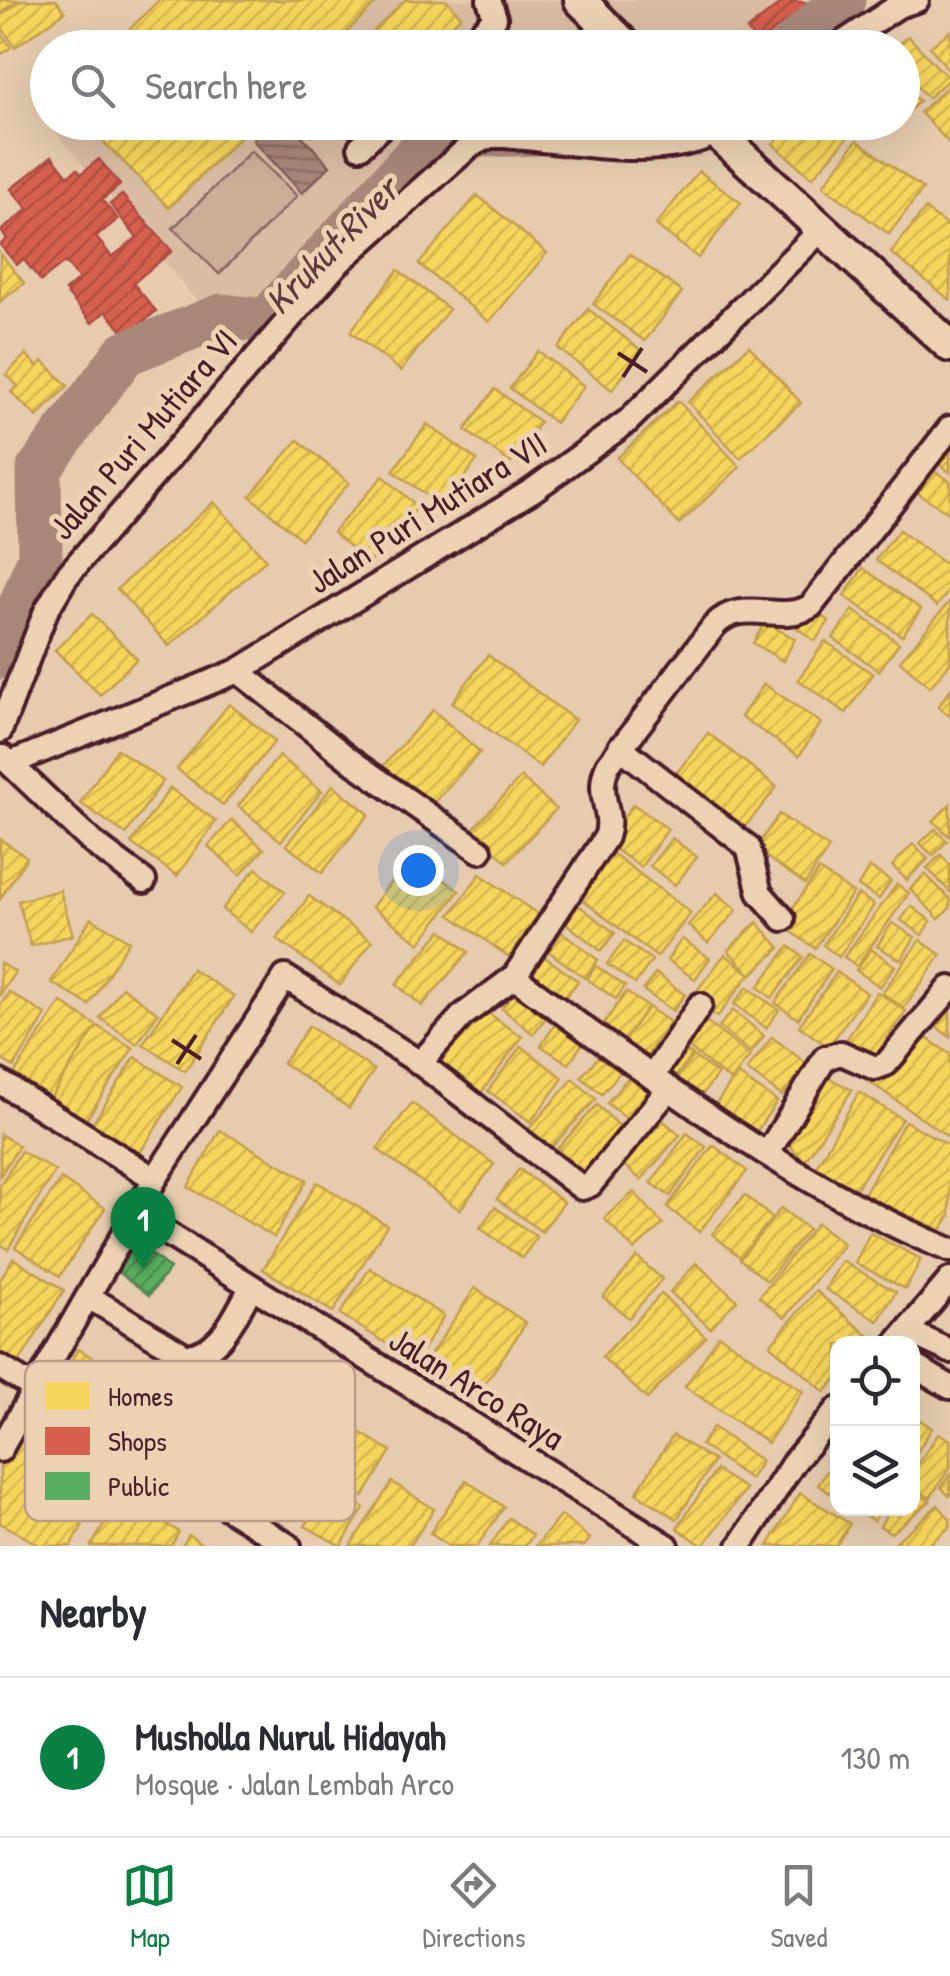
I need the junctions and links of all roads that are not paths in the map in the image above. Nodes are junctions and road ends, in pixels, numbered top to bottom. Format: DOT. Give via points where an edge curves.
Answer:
graph roads {
  1 [pos="580,0"];
  2 [pos="916,0"];
  3 [pos="492,1"];
  4 [pos="483,30"];
  5 [pos="610,30"];
  6 [pos="862,30"];
  7 [pos="367,140"];
  8 [pos="482,140"];
  9 [pos="558,140"];
  10 [pos="685,140"];
  11 [pos="730,140"];
  12 [pos="360,147"];
  13 [pos="821,230"];
  14 [pos="950,346"];
  15 [pos="950,428"];
  16 [pos="238,671"];
  17 [pos="0,731"];
  18 [pos="620,747"];
  19 [pos="6,759"];
  20 [pos="480,851"];
  21 [pos="144,881"];
  22 [pos="783,919"];
  23 [pos="514,978"];
  24 [pos="950,988"];
  25 [pos="700,1004"];
  26 [pos="420,1063"];
  27 [pos="0,1082"];
  28 [pos="660,1083"];
  29 [pos="769,1151"];
  30 [pos="155,1180"];
  31 [pos="136,1214"];
  32 [pos="950,1250"];
  33 [pos="950,1280"];
  34 [pos="251,1288"];
  35 [pos="89,1296"];
  36 [pos="903,1336"];
  37 [pos="920,1342"];
  38 [pos="950,1351"];
  39 [pos="52,1361"];
  40 [pos="0,1367"];
  41 [pos="920,1369"];
  42 [pos="25,1383"];
  43 [pos="950,1388"];
  44 [pos="25,1408"];
  45 [pos="830,1418"];
  46 [pos="0,1450"];
  47 [pos="248,1521"];
  48 [pos="289,1546"];
  49 [pos="668,1546"];
  50 [pos="740,1546"];
  1 -- 5 [label="street"];
  2 -- 6 [label="street"];
  3 -- 4 [label="street" via="495,18"];
  7 -- 12 [label="street"];
  8 -- 17 [label="street, Jalan Puri Mutiara VI" via="337,264 66,577"];
  9 -- 10 [label="street, Jalan Puri Mutiara VI" via="667,148"];
  11 -- 13 [label="street"];
  13 -- 14 [label="street"];
  13 -- 16 [label="street, Jalan Puri Mutiara VII" via="616,430 533,490"];
  15 -- 18 [label="street" via="811,606 721,618"];
  16 -- 19 [label="street, Jalan Puri Mutiara VII"];
  16 -- 20 [label="street"];
  18 -- 22 [label="street" via="748,847 760,893"];
  18 -- 23 [label="street" via="602,780 606,837"];
  19 -- 21 [label="street" via="92,842"];
  23 -- 26 [label="street" via="462,1016"];
  23 -- 28 [label="street"];
  24 -- 29 [label="street" via="886,1064 876,1068 841,1054 825,1058"];
  25 -- 28 [label="street"];
  26 -- 28 [label="street" via="582,1188 590,1186"];
  26 -- 30 [label="street" via="285,978"];
  27 -- 30 [label="street"];
  28 -- 29 [label="street"];
  29 -- 32 [label="street" via="869,1214"];
  30 -- 31 [label="street"];
  31 -- 34 [label="street, Jalan Arco Raya"];
  31 -- 35 [label="street"];
  33 -- 36 [label="street"];
  34 -- 35 [label="street" via="220,1339 186,1356"];
  34 -- 49 [label="street, Jalan Arco Raya"];
  35 -- 39 [label="street"];
  37 -- 38 [label="street"];
  40 -- 42 [label="street"];
  41 -- 43 [label="street"];
  44 -- 46 [label="street"];
  45 -- 50 [label="street"];
  47 -- 48 [label="street"];
}
